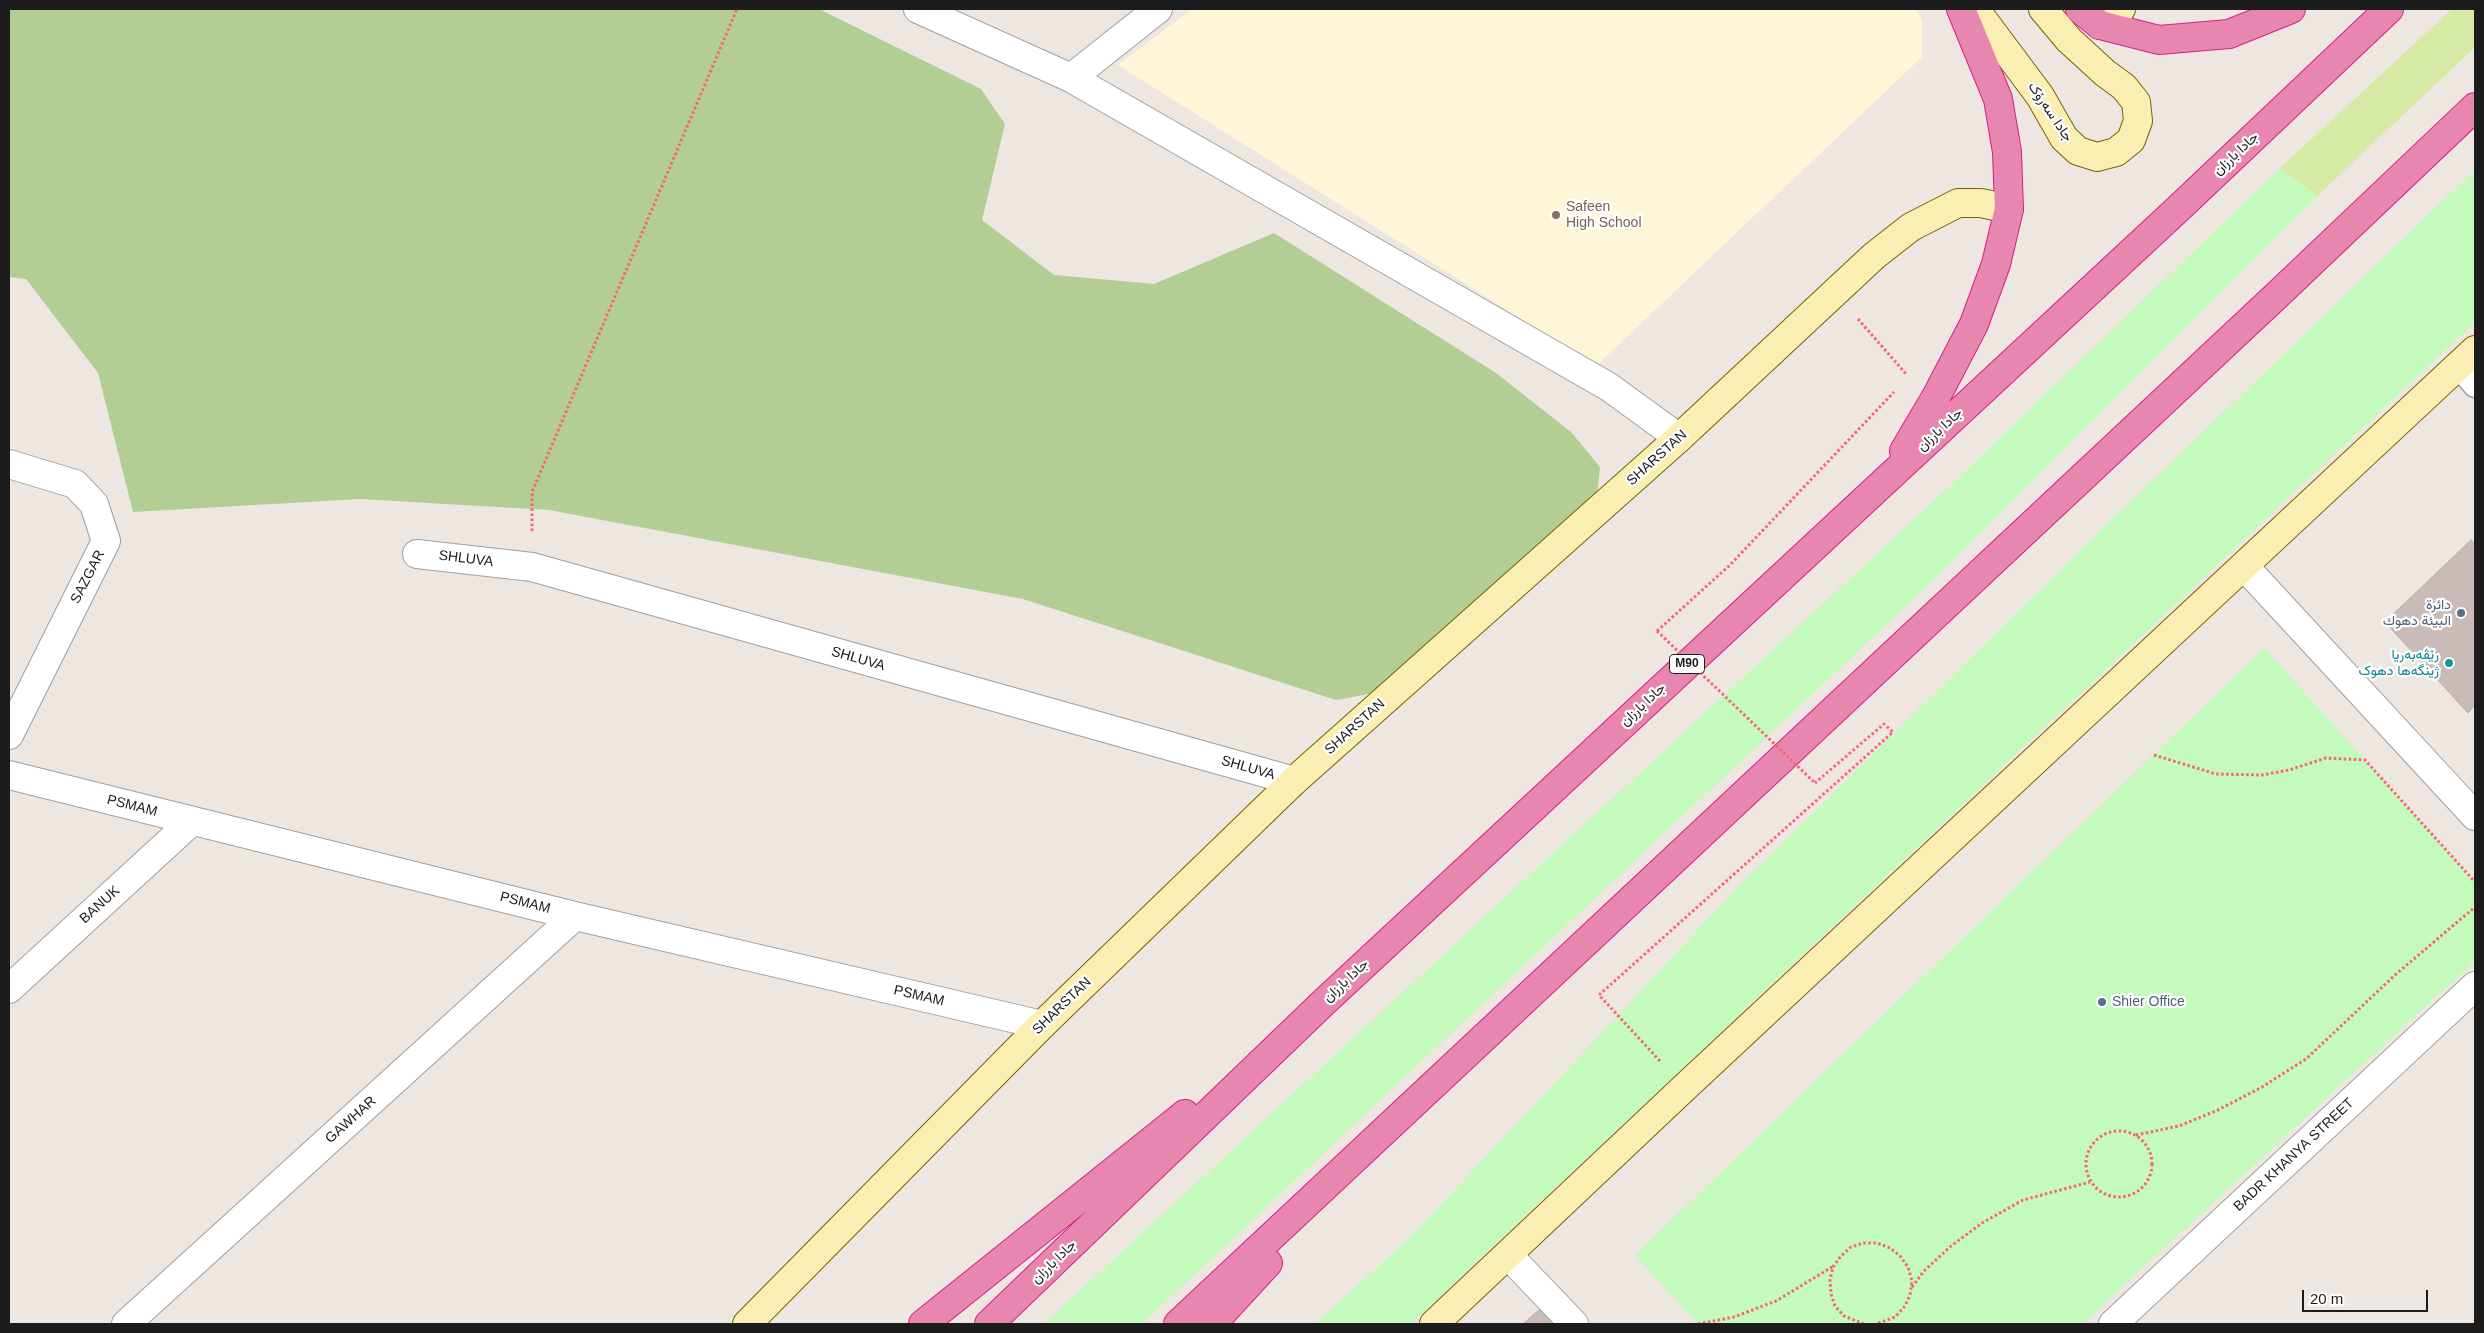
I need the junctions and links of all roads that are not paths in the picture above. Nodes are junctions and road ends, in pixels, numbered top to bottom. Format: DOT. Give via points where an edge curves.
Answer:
graph roads {
  1 [pos="918,9"];
  2 [pos="1158,9"];
  3 [pos="1961,9"];
  4 [pos="1975,9"];
  5 [pos="2043,9"];
  6 [pos="2291,9"];
  7 [pos="2389,9"];
  8 [pos="2101,14"];
  9 [pos="1071,78"];
  10 [pos="2475,107"];
  11 [pos="2010,209"];
  12 [pos="2470,368"];
  13 [pos="1679,438"];
  14 [pos="9,464"];
  15 [pos="1889,477"];
  16 [pos="417,554"];
  17 [pos="2244,566"];
  18 [pos="9,735"];
  19 [pos="9,775"];
  20 [pos="1294,781"];
  21 [pos="2475,816"];
  22 [pos="192,821"];
  23 [pos="575,916"];
  24 [pos="2475,986"];
  25 [pos="9,989"];
  26 [pos="1323,1003"];
  27 [pos="1042,1025"];
  28 [pos="1422,1098"];
  29 [pos="1508,1255"];
  30 [pos="126,1324"];
  31 [pos="747,1324"];
  32 [pos="923,1324"];
  33 [pos="989,1324"];
  34 [pos="1178,1324"];
  35 [pos="1212,1324"];
  36 [pos="1434,1324"];
  37 [pos="1574,1324"];
  38 [pos="2113,1324"];
  1 -- 9 [label="street"];
  2 -- 9 [label="street"];
  3 -- 11 [label="highway" via="1998,99 2007,152"];
  4 -- 5 [label="main road, جادا سەرۆک" via="2040,96 2064,138 2078,151 2098,157 2116,152 2131,140 2138,121 2136,102 2124,87 2069,40"];
  6 -- 8 [label="highway" via="2229,34 2159,40"];
  7 -- 15 [label="highway, جادا بارزان / M90"];
  9 -- 13 [label="street" via="1609,387"];
  10 -- 28 [label="highway"];
  11 -- 13 [label="main road, SHARSTAN" via="1981,203 1958,203 1911,227 1834,292"];
  11 -- 15 [label="highway" via="1996,264 1974,324"];
  12 -- 17 [label="main road"];
  13 -- 20 [label="main road, SHARSTAN"];
  14 -- 18 [label="street, SAZGAR" via="76,484 94,504 106,541"];
  15 -- 26 [label="highway, جادا بارزان / M90"];
  16 -- 20 [label="street, SHLUVA" via="532,567"];
  17 -- 21 [label="street"];
  17 -- 29 [label="main road"];
  19 -- 22 [label="street, PSMAM"];
  20 -- 27 [label="main road, SHARSTAN"];
  22 -- 23 [label="street, PSMAM"];
  22 -- 25 [label="street, BANUK"];
  23 -- 27 [label="street, PSMAM"];
  23 -- 30 [label="street, GAWHAR"];
  24 -- 38 [label="street, BADR KHANYA STREET"];
  26 -- 32 [label="highway"];
  26 -- 33 [label="highway, جادا بارزان / M90"];
  27 -- 31 [label="main road, SHARSTAN"];
  28 -- 34 [label="highway"];
  28 -- 35 [label="highway"];
  29 -- 36 [label="main road"];
  29 -- 37 [label="street"];
}
